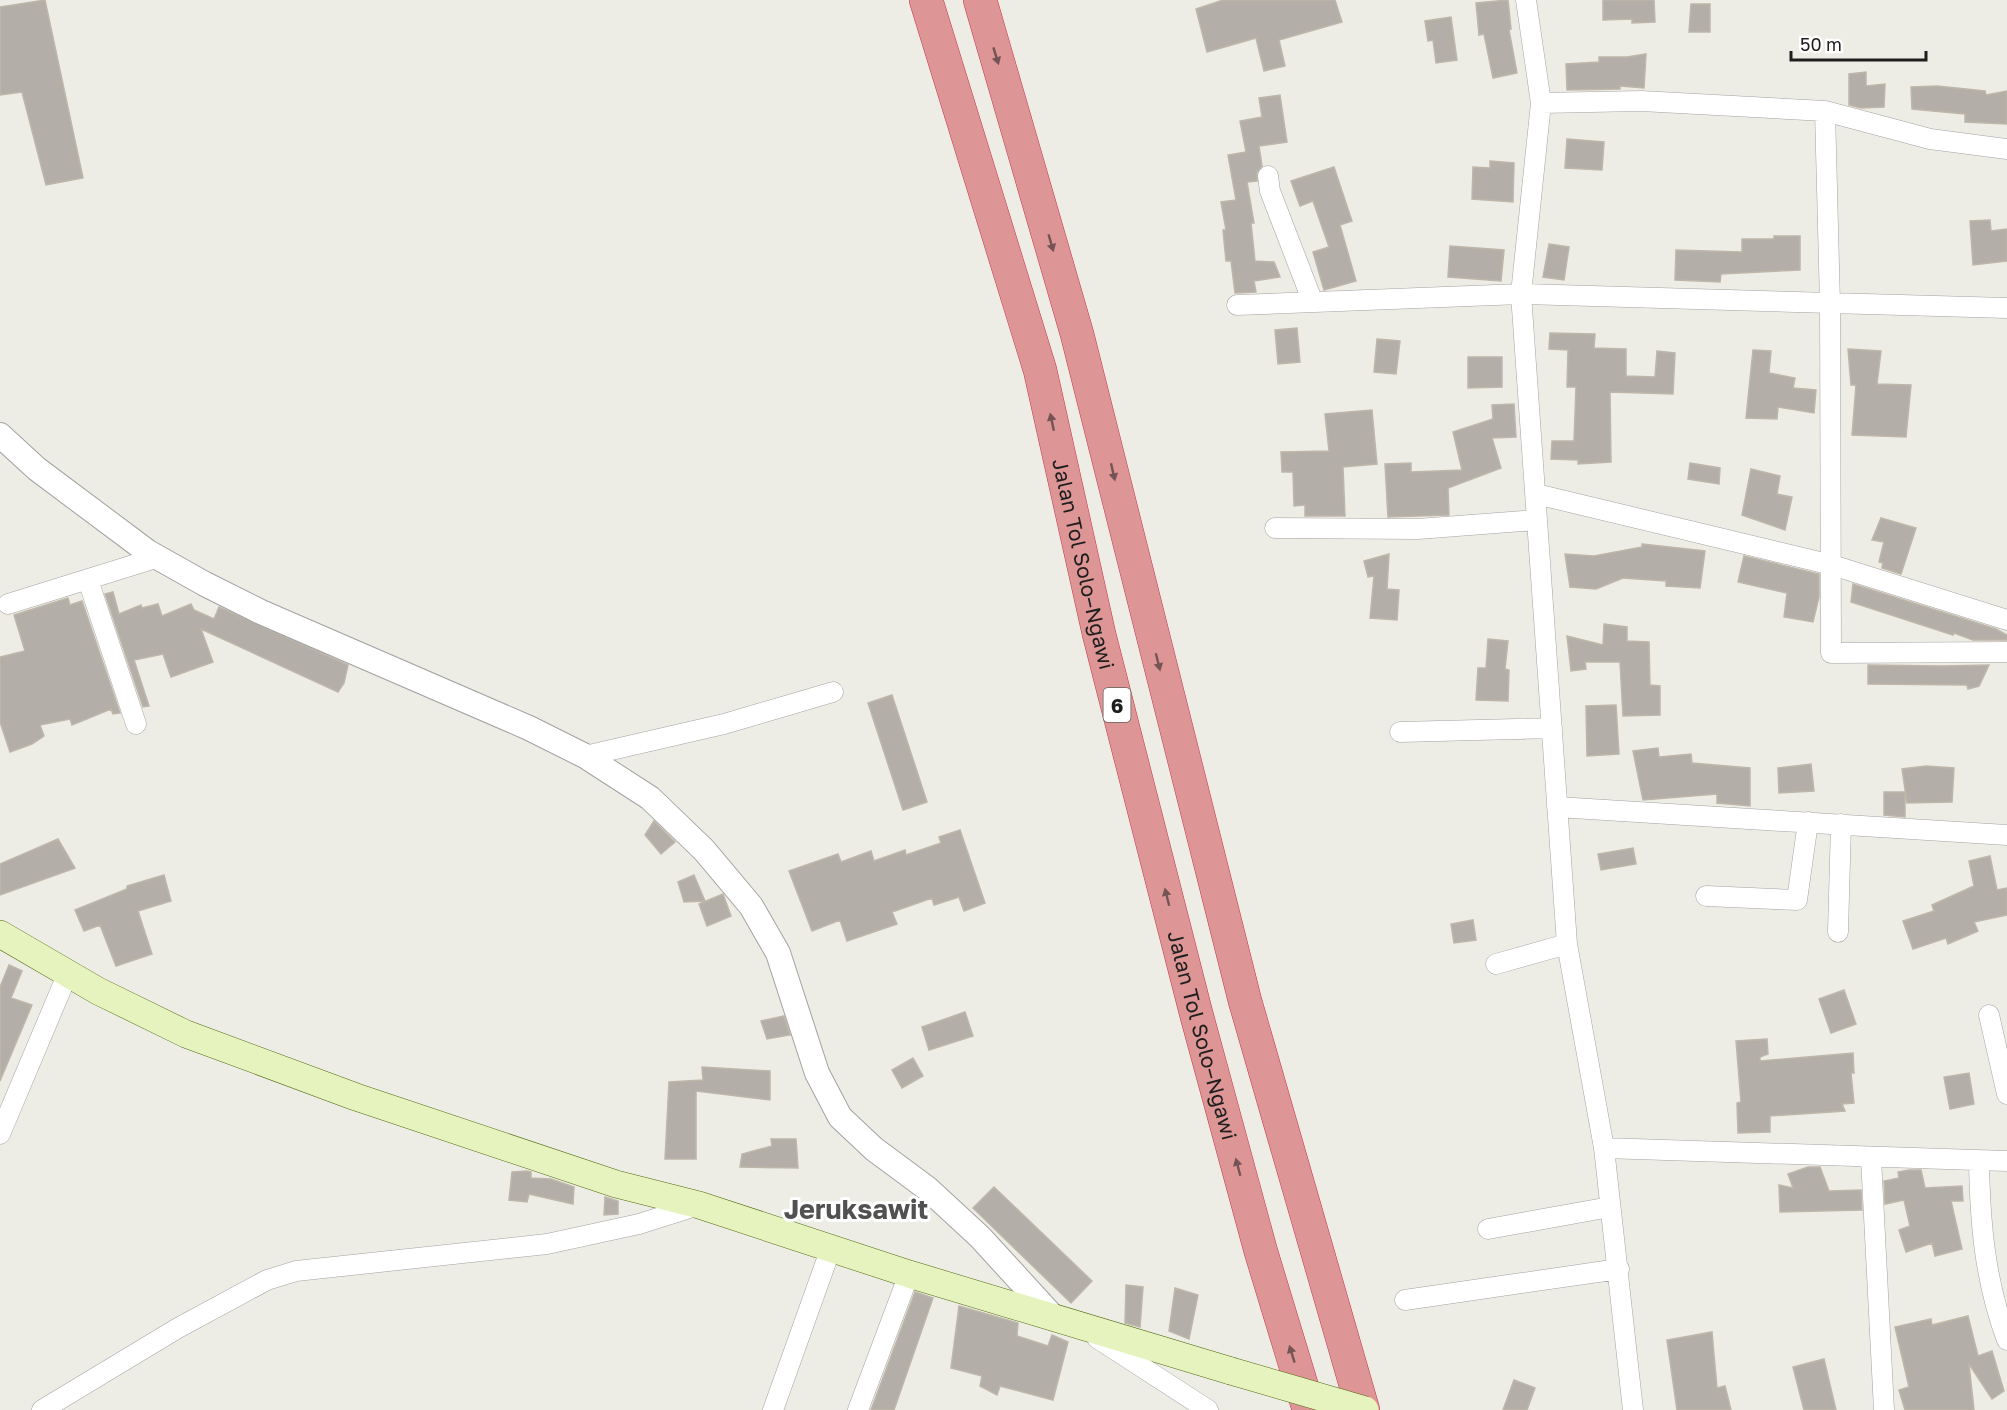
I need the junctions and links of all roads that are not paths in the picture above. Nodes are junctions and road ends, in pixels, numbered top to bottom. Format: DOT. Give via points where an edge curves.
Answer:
graph roads {
  1 [pos="926,0"];
  2 [pos="980,0"];
  3 [pos="1526,0"];
  4 [pos="1541,103"];
  5 [pos="1825,111"];
  6 [pos="2007,148"];
  7 [pos="1268,176"];
  8 [pos="1521,294"];
  9 [pos="1312,300"];
  10 [pos="1830,304"];
  11 [pos="1237,305"];
  12 [pos="2007,308"];
  13 [pos="0,435"];
  14 [pos="1536,494"];
  15 [pos="1537,520"];
  16 [pos="1275,528"];
  17 [pos="159,557"];
  18 [pos="1832,565"];
  19 [pos="88,580"];
  20 [pos="8,604"];
  21 [pos="2007,620"];
  22 [pos="2007,652"];
  23 [pos="834,692"];
  24 [pos="136,724"];
  25 [pos="1552,728"];
  26 [pos="1400,732"];
  27 [pos="585,756"];
  28 [pos="1557,807"];
  29 [pos="1808,822"];
  30 [pos="1841,824"];
  31 [pos="2007,835"];
  32 [pos="1706,896"];
  33 [pos="1838,932"];
  34 [pos="0,934"];
  35 [pos="1567,944"];
  36 [pos="1496,964"];
  37 [pos="68,973"];
  38 [pos="1989,1015"];
  39 [pos="2007,1094"];
  40 [pos="1,1126"];
  41 [pos="1604,1148"];
  42 [pos="1871,1158"];
  43 [pos="1979,1161"];
  44 [pos="2007,1161"];
  45 [pos="699,1205"];
  46 [pos="1610,1208"];
  47 [pos="1488,1229"];
  48 [pos="831,1248"];
  49 [pos="1619,1269"];
  50 [pos="909,1274"];
  51 [pos="1405,1300"];
  52 [pos="1055,1319"];
  53 [pos="1084,1328"];
  54 [pos="2007,1340"];
  55 [pos="42,1410"];
  56 [pos="773,1410"];
  57 [pos="858,1410"];
  58 [pos="1208,1410"];
  59 [pos="1309,1410"];
  60 [pos="1364,1410"];
  61 [pos="1634,1410"];
  62 [pos="1884,1410"];
  59 -- 1 [label="highway, Jalan Tol Solo–Ngawi / 6, one-way" via="1193,1002 1099,634 1040,370"];
  2 -- 60 [label="highway, one-way" via="1077,334 1245,1001"];
  3 -- 4 [label="street"];
  4 -- 5 [label="street" via="1641,101"];
  4 -- 8 [label="street"];
  5 -- 6 [label="street" via="1930,139"];
  5 -- 10 [label="street"];
  7 -- 9 [label="street"];
  8 -- 9 [label="street"];
  8 -- 10 [label="street"];
  8 -- 14 [label="street"];
  9 -- 11 [label="street"];
  10 -- 12 [label="street"];
  10 -- 18 [label="street"];
  13 -- 17 [label="street" via="37,469"];
  14 -- 15 [label="street"];
  14 -- 18 [label="street"];
  15 -- 16 [label="street" via="1418,529"];
  15 -- 25 [label="street"];
  17 -- 19 [label="street"];
  17 -- 27 [label="street" via="261,612"];
  18 -- 21 [label="street"];
  18 -- 22 [label="street" via="1831,653"];
  19 -- 20 [label="street"];
  19 -- 24 [label="street"];
  23 -- 27 [label="street" via="724,724"];
  25 -- 26 [label="street"];
  25 -- 28 [label="street"];
  27 -- 52 [label="street" via="650,798 704,850 751,906 778,953 817,1073 840,1117 980,1237"];
  28 -- 29 [label="street"];
  28 -- 35 [label="street"];
  29 -- 30 [label="street"];
  29 -- 32 [label="street" via="1797,900"];
  30 -- 31 [label="street"];
  30 -- 33 [label="street"];
  34 -- 37 [label="main road"];
  35 -- 36 [label="street"];
  35 -- 41 [label="street"];
  37 -- 40 [label="street"];
  37 -- 45 [label="main road" via="186,1034 232,1052 515,1152"];
  38 -- 39 [label="street"];
  41 -- 42 [label="street"];
  41 -- 46 [label="street"];
  42 -- 43 [label="street"];
  42 -- 62 [label="street"];
  43 -- 44 [label="street"];
  43 -- 54 [label="street" via="1990,1291"];
  45 -- 48 [label="main road"];
  45 -- 55 [label="street" via="639,1224 547,1244 296,1271 267,1280"];
  46 -- 47 [label="street"];
  46 -- 49 [label="street"];
  48 -- 50 [label="main road"];
  48 -- 56 [label="street"];
  49 -- 51 [label="street"];
  49 -- 61 [label="street"];
  50 -- 52 [label="main road"];
  50 -- 57 [label="street"];
  52 -- 53 [label="main road"];
  53 -- 58 [label="street"];
  53 -- 60 [label="main road, bridge"];
}
